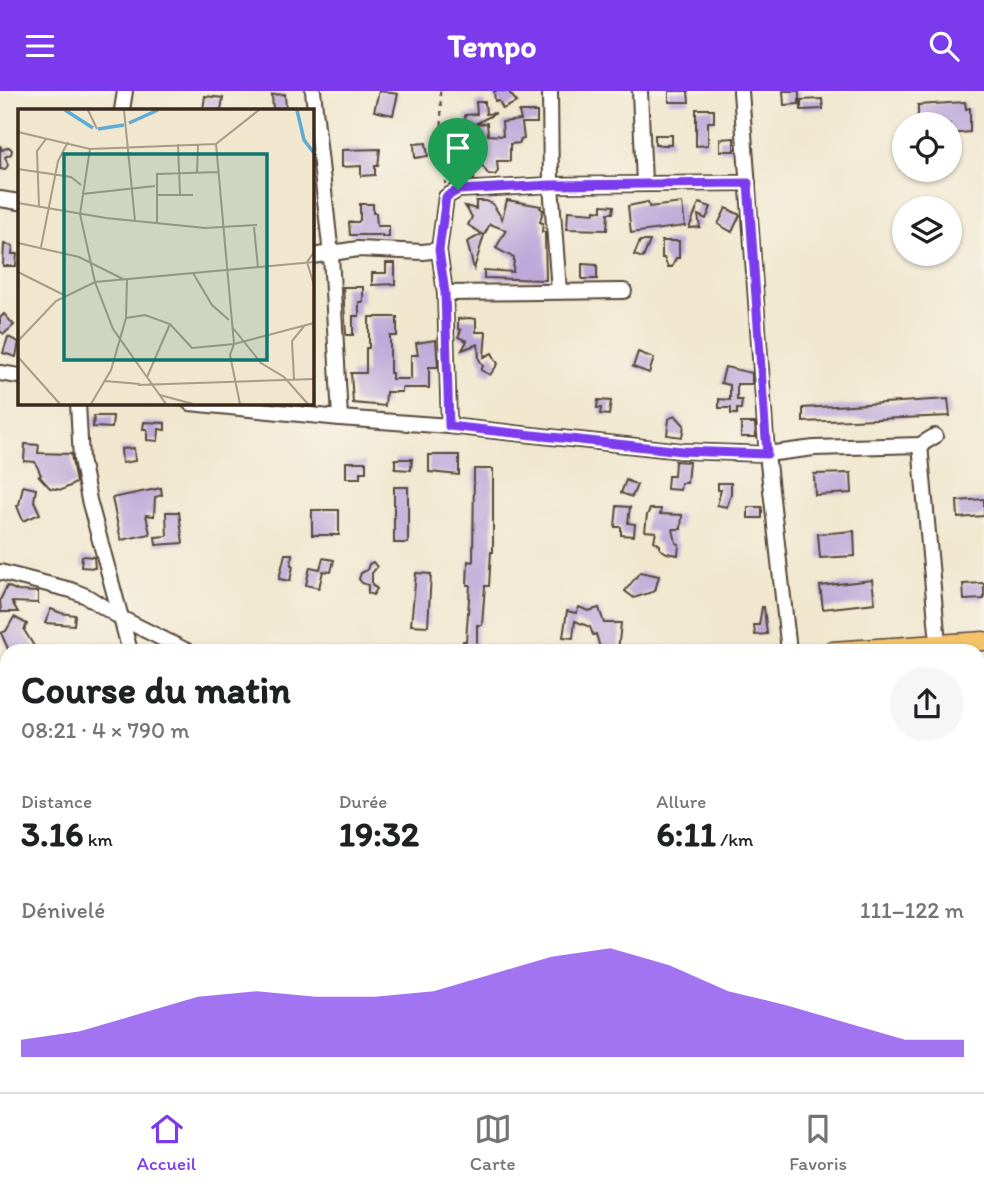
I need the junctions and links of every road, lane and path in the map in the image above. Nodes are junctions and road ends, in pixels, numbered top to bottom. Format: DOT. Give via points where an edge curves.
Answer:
graph roads {
  1 [pos="125,91"];
  2 [pos="313,91"];
  3 [pos="440,91"];
  4 [pos="550,91"];
  5 [pos="640,91"];
  6 [pos="741,91"];
  7 [pos="122,109"];
  8 [pos="644,183"];
  9 [pos="748,183"];
  10 [pos="551,185"];
  11 [pos="446,197"];
  12 [pos="0,199"];
  13 [pos="18,202"];
  14 [pos="439,250"];
  15 [pos="331,254"];
  16 [pos="313,256"];
  17 [pos="559,291"];
  18 [pos="624,291"];
  19 [pos="445,293"];
  20 [pos="0,373"];
  21 [pos="18,376"];
  22 [pos="78,404"];
  23 [pos="200,404"];
  24 [pos="340,418"];
  25 [pos="449,426"];
  26 [pos="935,436"];
  27 [pos="920,445"];
  28 [pos="767,454"];
  29 [pos="0,572"];
  30 [pos="121,618"];
  31 [pos="984,641"];
  32 [pos="937,643"];
  33 [pos="128,644"];
  34 [pos="173,644"];
  35 [pos="788,644"];
  36 [pos="924,644"];
  1 -- 7 [label="street"];
  2 -- 15 [label="street"];
  3 -- 11 [label="path"];
  4 -- 10 [label="street"];
  5 -- 8 [label="street"];
  6 -- 9 [label="street"];
  8 -- 9 [label="street"];
  8 -- 10 [label="street"];
  9 -- 28 [label="street"];
  10 -- 11 [label="street" via="458,190"];
  10 -- 17 [label="street"];
  11 -- 14 [label="street"];
  12 -- 13 [label="street"];
  14 -- 15 [label="street" via="358,249"];
  14 -- 19 [label="street"];
  15 -- 16 [label="street"];
  15 -- 24 [label="street"];
  17 -- 18 [label="street"];
  17 -- 19 [label="street"];
  19 -- 25 [label="street"];
  20 -- 21 [label="street"];
  22 -- 30 [label="street" via="89,500"];
  23 -- 24 [label="street"];
  24 -- 25 [label="street"];
  25 -- 28 [label="street" via="682,451"];
  26 -- 27 [label="street"];
  27 -- 28 [label="street"];
  27 -- 32 [label="street"];
  28 -- 35 [label="street"];
  29 -- 30 [label="street" via="71,590"];
  30 -- 33 [label="street"];
  30 -- 34 [label="street"];
  31 -- 32 [label="main road"];
  32 -- 36 [label="main road"];
}
